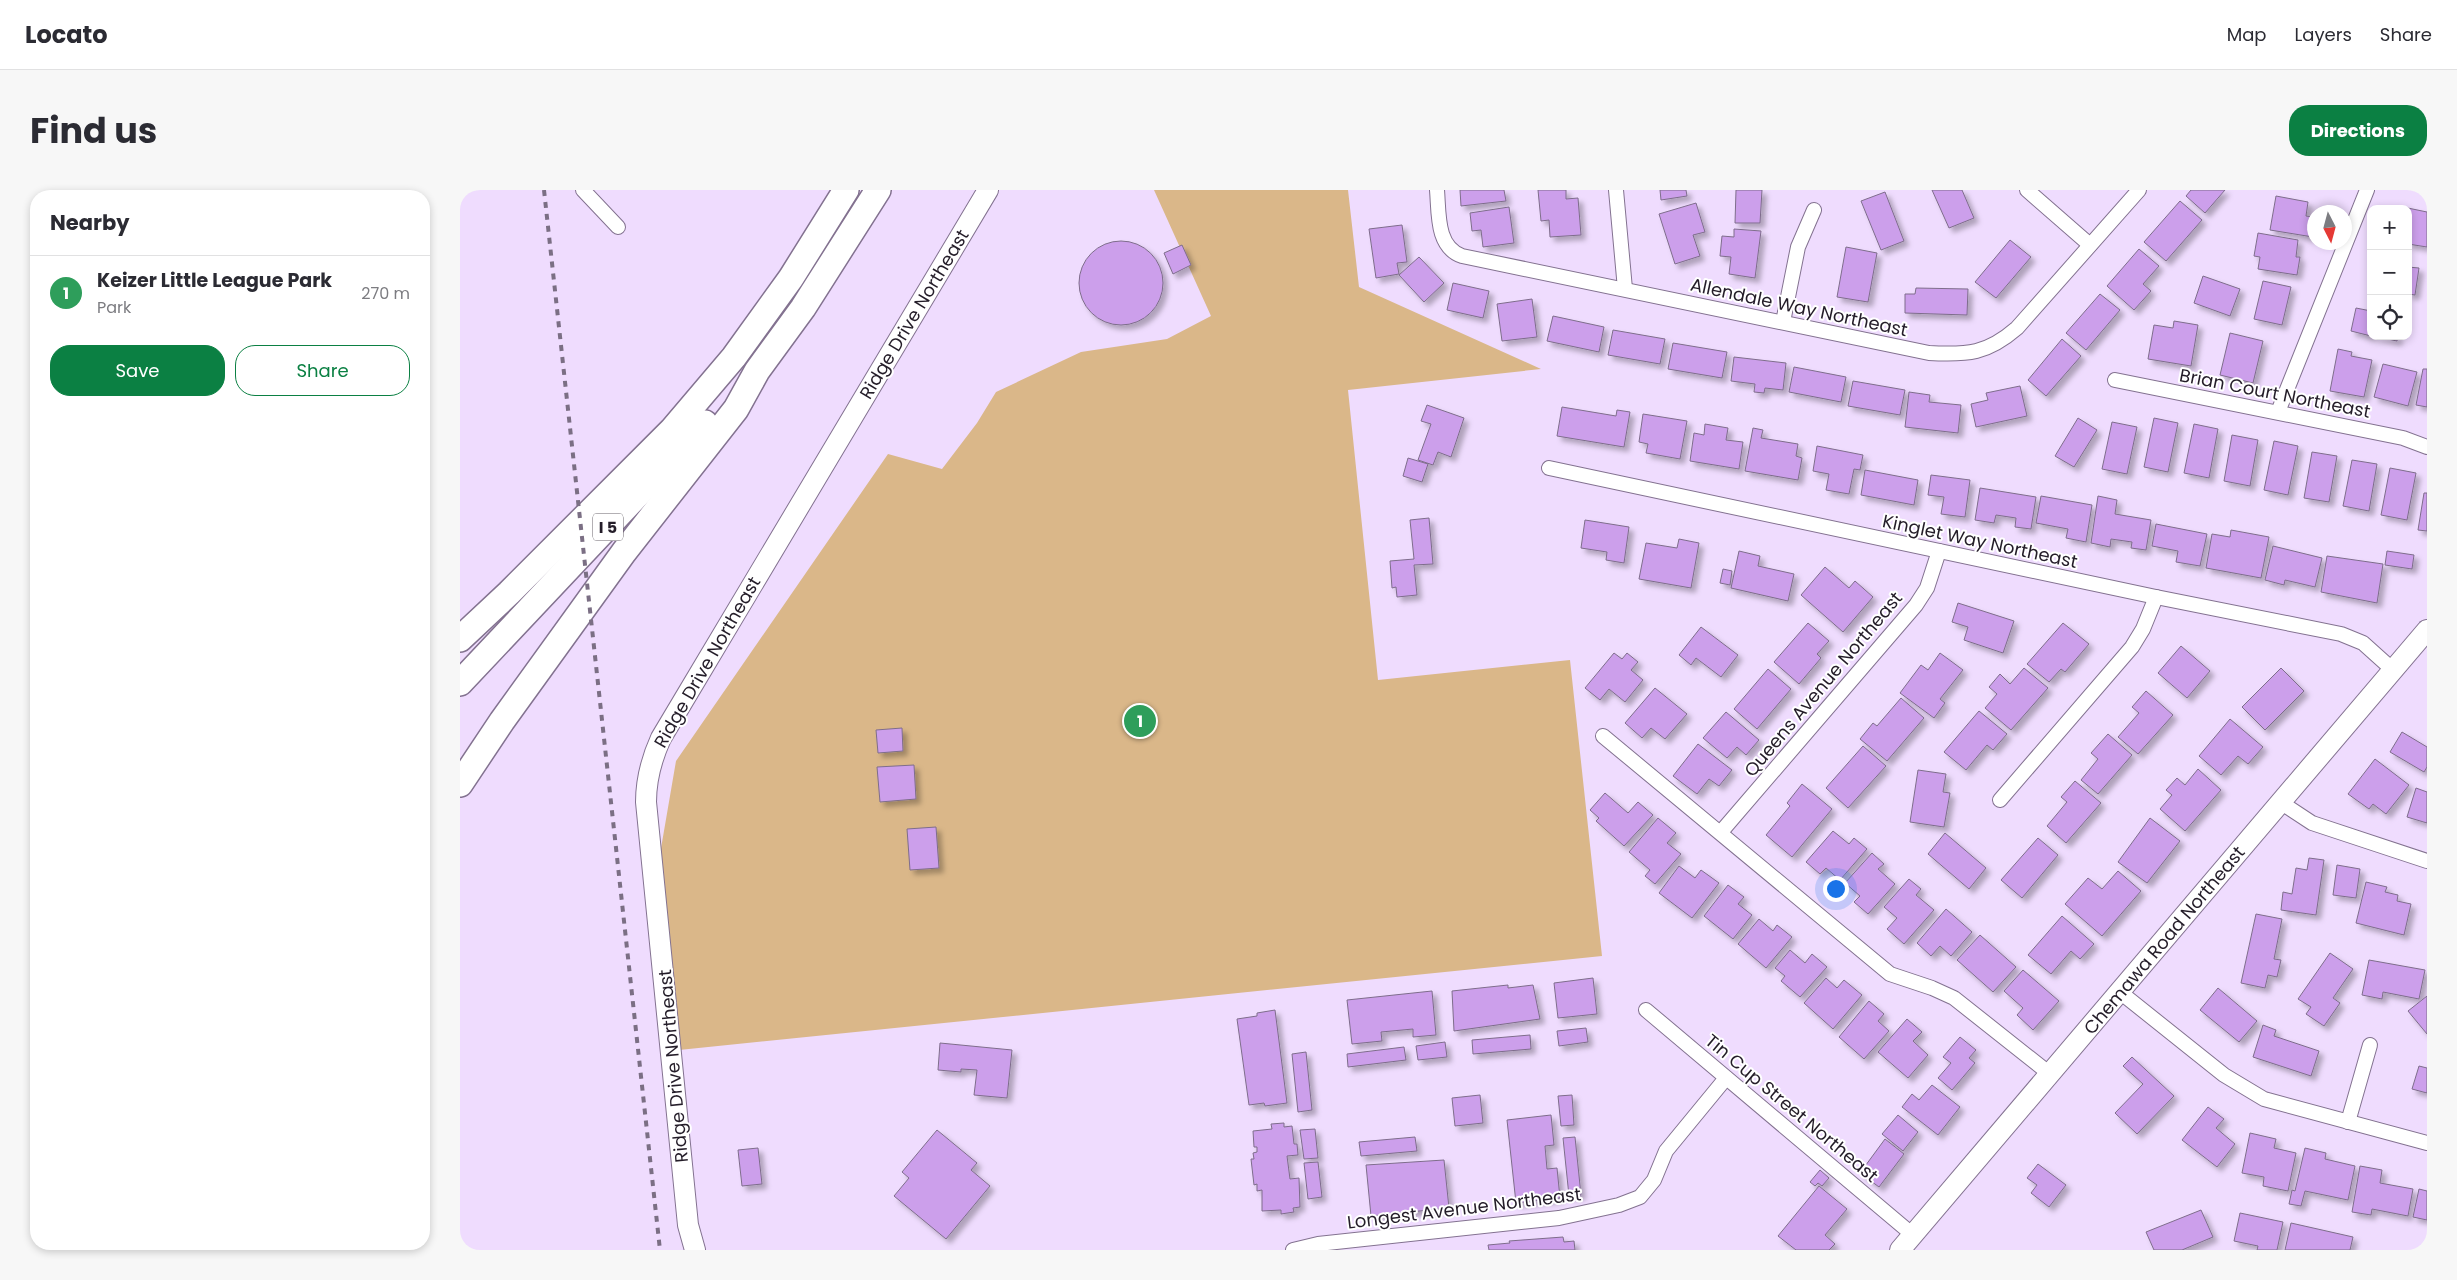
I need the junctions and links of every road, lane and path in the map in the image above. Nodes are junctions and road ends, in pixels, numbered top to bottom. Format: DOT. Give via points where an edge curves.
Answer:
graph roads {
  1 [pos="583,190"];
  2 [pos="846,190"];
  3 [pos="878,190"];
  4 [pos="988,190"];
  5 [pos="1437,190"];
  6 [pos="1616,190"];
  7 [pos="2027,190"];
  8 [pos="2139,190"];
  9 [pos="2367,190"];
  10 [pos="1814,210"];
  11 [pos="618,227"];
  12 [pos="2090,245"];
  13 [pos="1625,290"];
  14 [pos="1782,322"];
  15 [pos="757,371"];
  16 [pos="2115,380"];
  17 [pos="2278,412"];
  18 [pos="2427,447"];
  19 [pos="1549,468"];
  20 [pos="1939,551"];
  21 [pos="2156,597"];
  22 [pos="2427,630"];
  23 [pos="460,639"];
  24 [pos="2393,670"];
  25 [pos="460,683"];
  26 [pos="1603,736"];
  27 [pos="460,784"];
  28 [pos="2000,800"];
  29 [pos="2280,802"];
  30 [pos="1721,832"];
  31 [pos="2427,861"];
  32 [pos="2120,992"];
  33 [pos="1646,1010"];
  34 [pos="2370,1045"];
  35 [pos="2050,1074"];
  36 [pos="1726,1078"];
  37 [pos="2348,1122"];
  38 [pos="2427,1143"];
  39 [pos="1907,1243"];
  40 [pos="695,1250"];
  41 [pos="1293,1250"];
  1 -- 11 [label="street"];
  2 -- 23 [label="highway" via="791,278 734,357 672,430"];
  3 -- 15 [label="highway" via="822,279"];
  4 -- 40 [label="street, Ridge Drive Northeast" via="661,738 648,775 646,802 688,1225"];
  5 -- 13 [label="street, Allendale Way Northeast" via="1441,232 1453,253"];
  6 -- 13 [label="street"];
  7 -- 12 [label="street"];
  8 -- 12 [label="street, Allendale Way Northeast"];
  9 -- 17 [label="street"];
  10 -- 14 [label="street" via="1798,247"];
  12 -- 14 [label="street, Allendale Way Northeast" via="2017,328 1980,352 1956,355 1929,353"];
  13 -- 14 [label="street, Allendale Way Northeast"];
  15 -- 25 [label="highway, I 5" via="724,401 664,469"];
  15 -- 27 [label="highway" via="736,408 624,552"];
  16 -- 17 [label="street, Brian Court Northeast"];
  17 -- 18 [label="street, Brian Court Northeast" via="2402,438"];
  19 -- 20 [label="street, Kinglet Way Northeast"];
  20 -- 21 [label="street, Kinglet Way Northeast"];
  20 -- 30 [label="street, Queens Avenue Northeast" via="1927,588 1916,605"];
  21 -- 24 [label="street, Kinglet Way Northeast" via="2341,634 2362,643"];
  21 -- 28 [label="street" via="2132,647"];
  22 -- 24 [label="street, Chemawa Road Northeast"];
  24 -- 29 [label="street, Chemawa Road Northeast"];
  26 -- 30 [label="street"];
  29 -- 31 [label="street" via="2312,823"];
  29 -- 32 [label="street, Chemawa Road Northeast"];
  30 -- 35 [label="street" via="1890,974 1954,998"];
  32 -- 35 [label="street, Chemawa Road Northeast"];
  32 -- 37 [label="street" via="2240,1086 2264,1099"];
  33 -- 36 [label="street, Tin Cup Street Northeast"];
  34 -- 37 [label="street"];
  35 -- 39 [label="street, Chemawa Road Northeast"];
  36 -- 39 [label="street, Tin Cup Street Northeast"];
  36 -- 41 [label="street, Longest Avenue Northeast" via="1666,1151 1649,1189 1640,1197 1559,1218 1318,1244"];
  37 -- 38 [label="street"];
}
